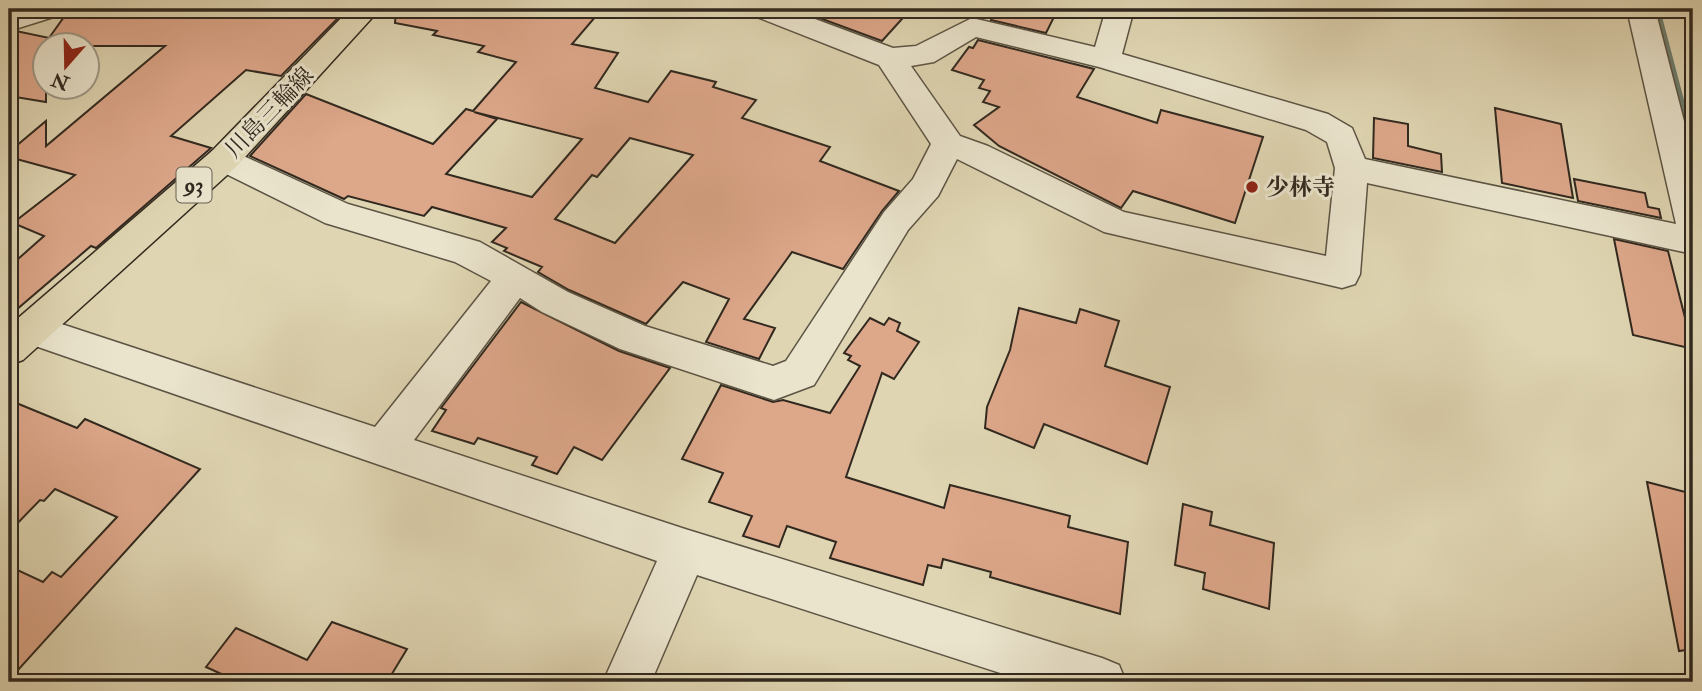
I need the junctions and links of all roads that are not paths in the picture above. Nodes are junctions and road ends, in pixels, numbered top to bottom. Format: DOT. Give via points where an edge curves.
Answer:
graph roads {
  1 [pos="50,9"];
  2 [pos="366,9"];
  3 [pos="762,9"];
  4 [pos="1120,9"];
  5 [pos="1641,9"];
  6 [pos="9,22"];
  7 [pos="890,58"];
  8 [pos="1105,59"];
  9 [pos="948,144"];
  10 [pos="224,159"];
  11 [pos="1352,168"];
  12 [pos="1693,223"];
  13 [pos="1693,241"];
  14 [pos="515,277"];
  15 [pos="20,339"];
  16 [pos="382,450"];
  17 [pos="685,550"];
  18 [pos="627,682"];
  19 [pos="1102,682"];
  1 -- 6 [label="street"];
  2 -- 10 [label="main road, 川島三輪線 / 93"];
  3 -- 7 [label="street"];
  4 -- 8 [label="street"];
  5 -- 12 [label="street"];
  7 -- 8 [label="street" via="923,55 972,27"];
  7 -- 9 [label="street"];
  8 -- 11 [label="street" via="1317,122 1341,136"];
  9 -- 11 [label="street" via="1116,223 1342,274"];
  9 -- 14 [label="street" via="926,187 896,221 800,373 774,383 634,338 555,302"];
  10 -- 14 [label="street" via="337,214 467,251"];
  10 -- 15 [label="main road, 川島三輪線 / 93"];
  11 -- 13 [label="street"];
  14 -- 16 [label="street"];
  15 -- 16 [label="street"];
  16 -- 17 [label="street"];
  17 -- 18 [label="street"];
  17 -- 19 [label="street"];
}
